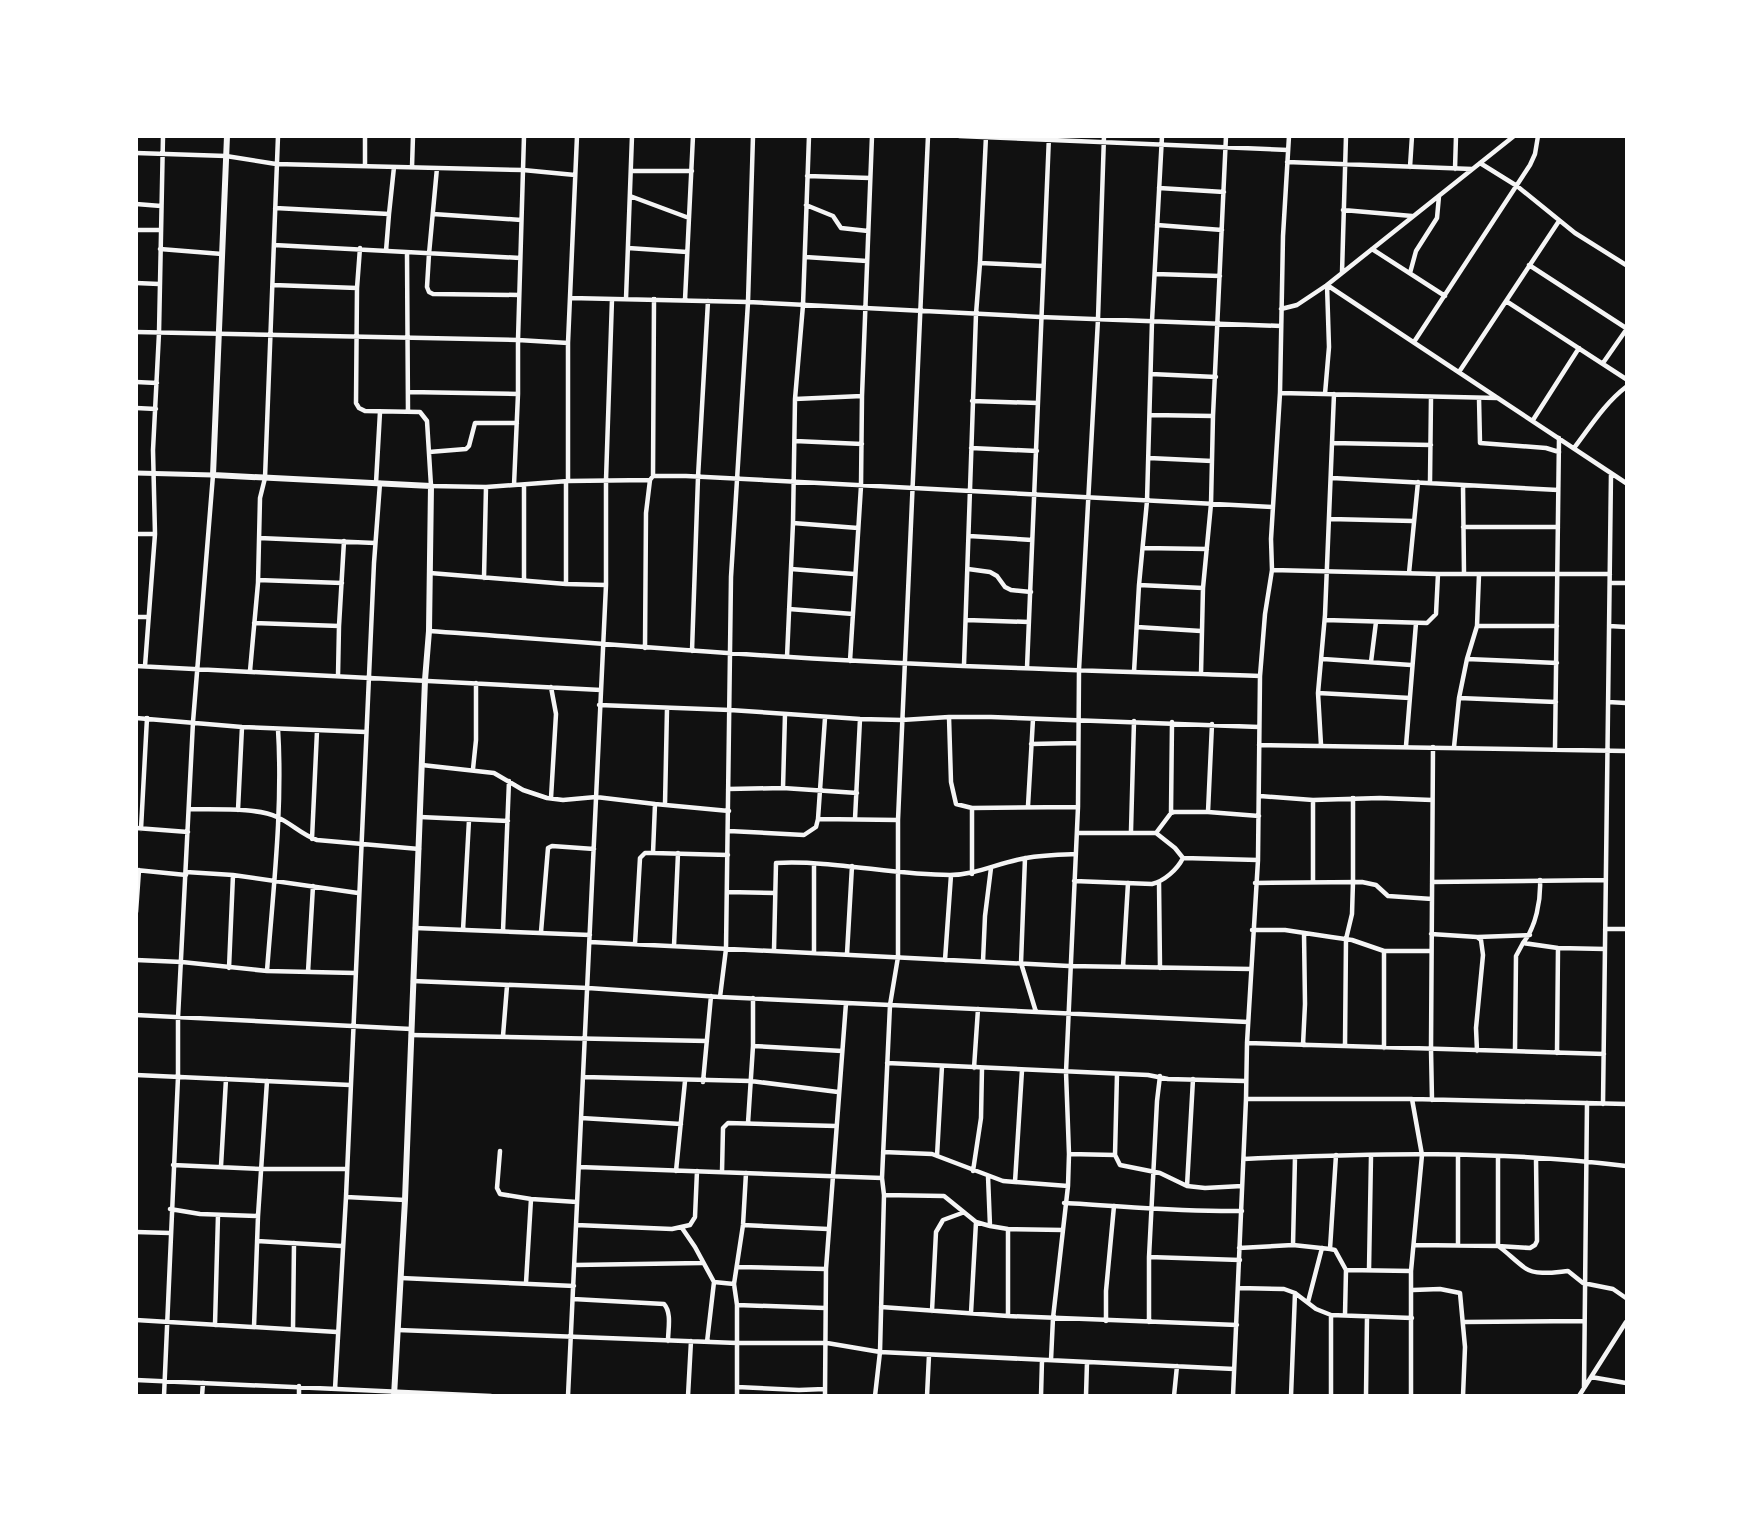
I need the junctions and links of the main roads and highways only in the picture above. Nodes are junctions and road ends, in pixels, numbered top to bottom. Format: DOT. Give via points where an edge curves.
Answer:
graph roads {
  1 [pos="227,136"];
  2 [pos="394,1393"];
  1 -- 2 [label="main road" via="213,475 431,486 429,631"];
}
